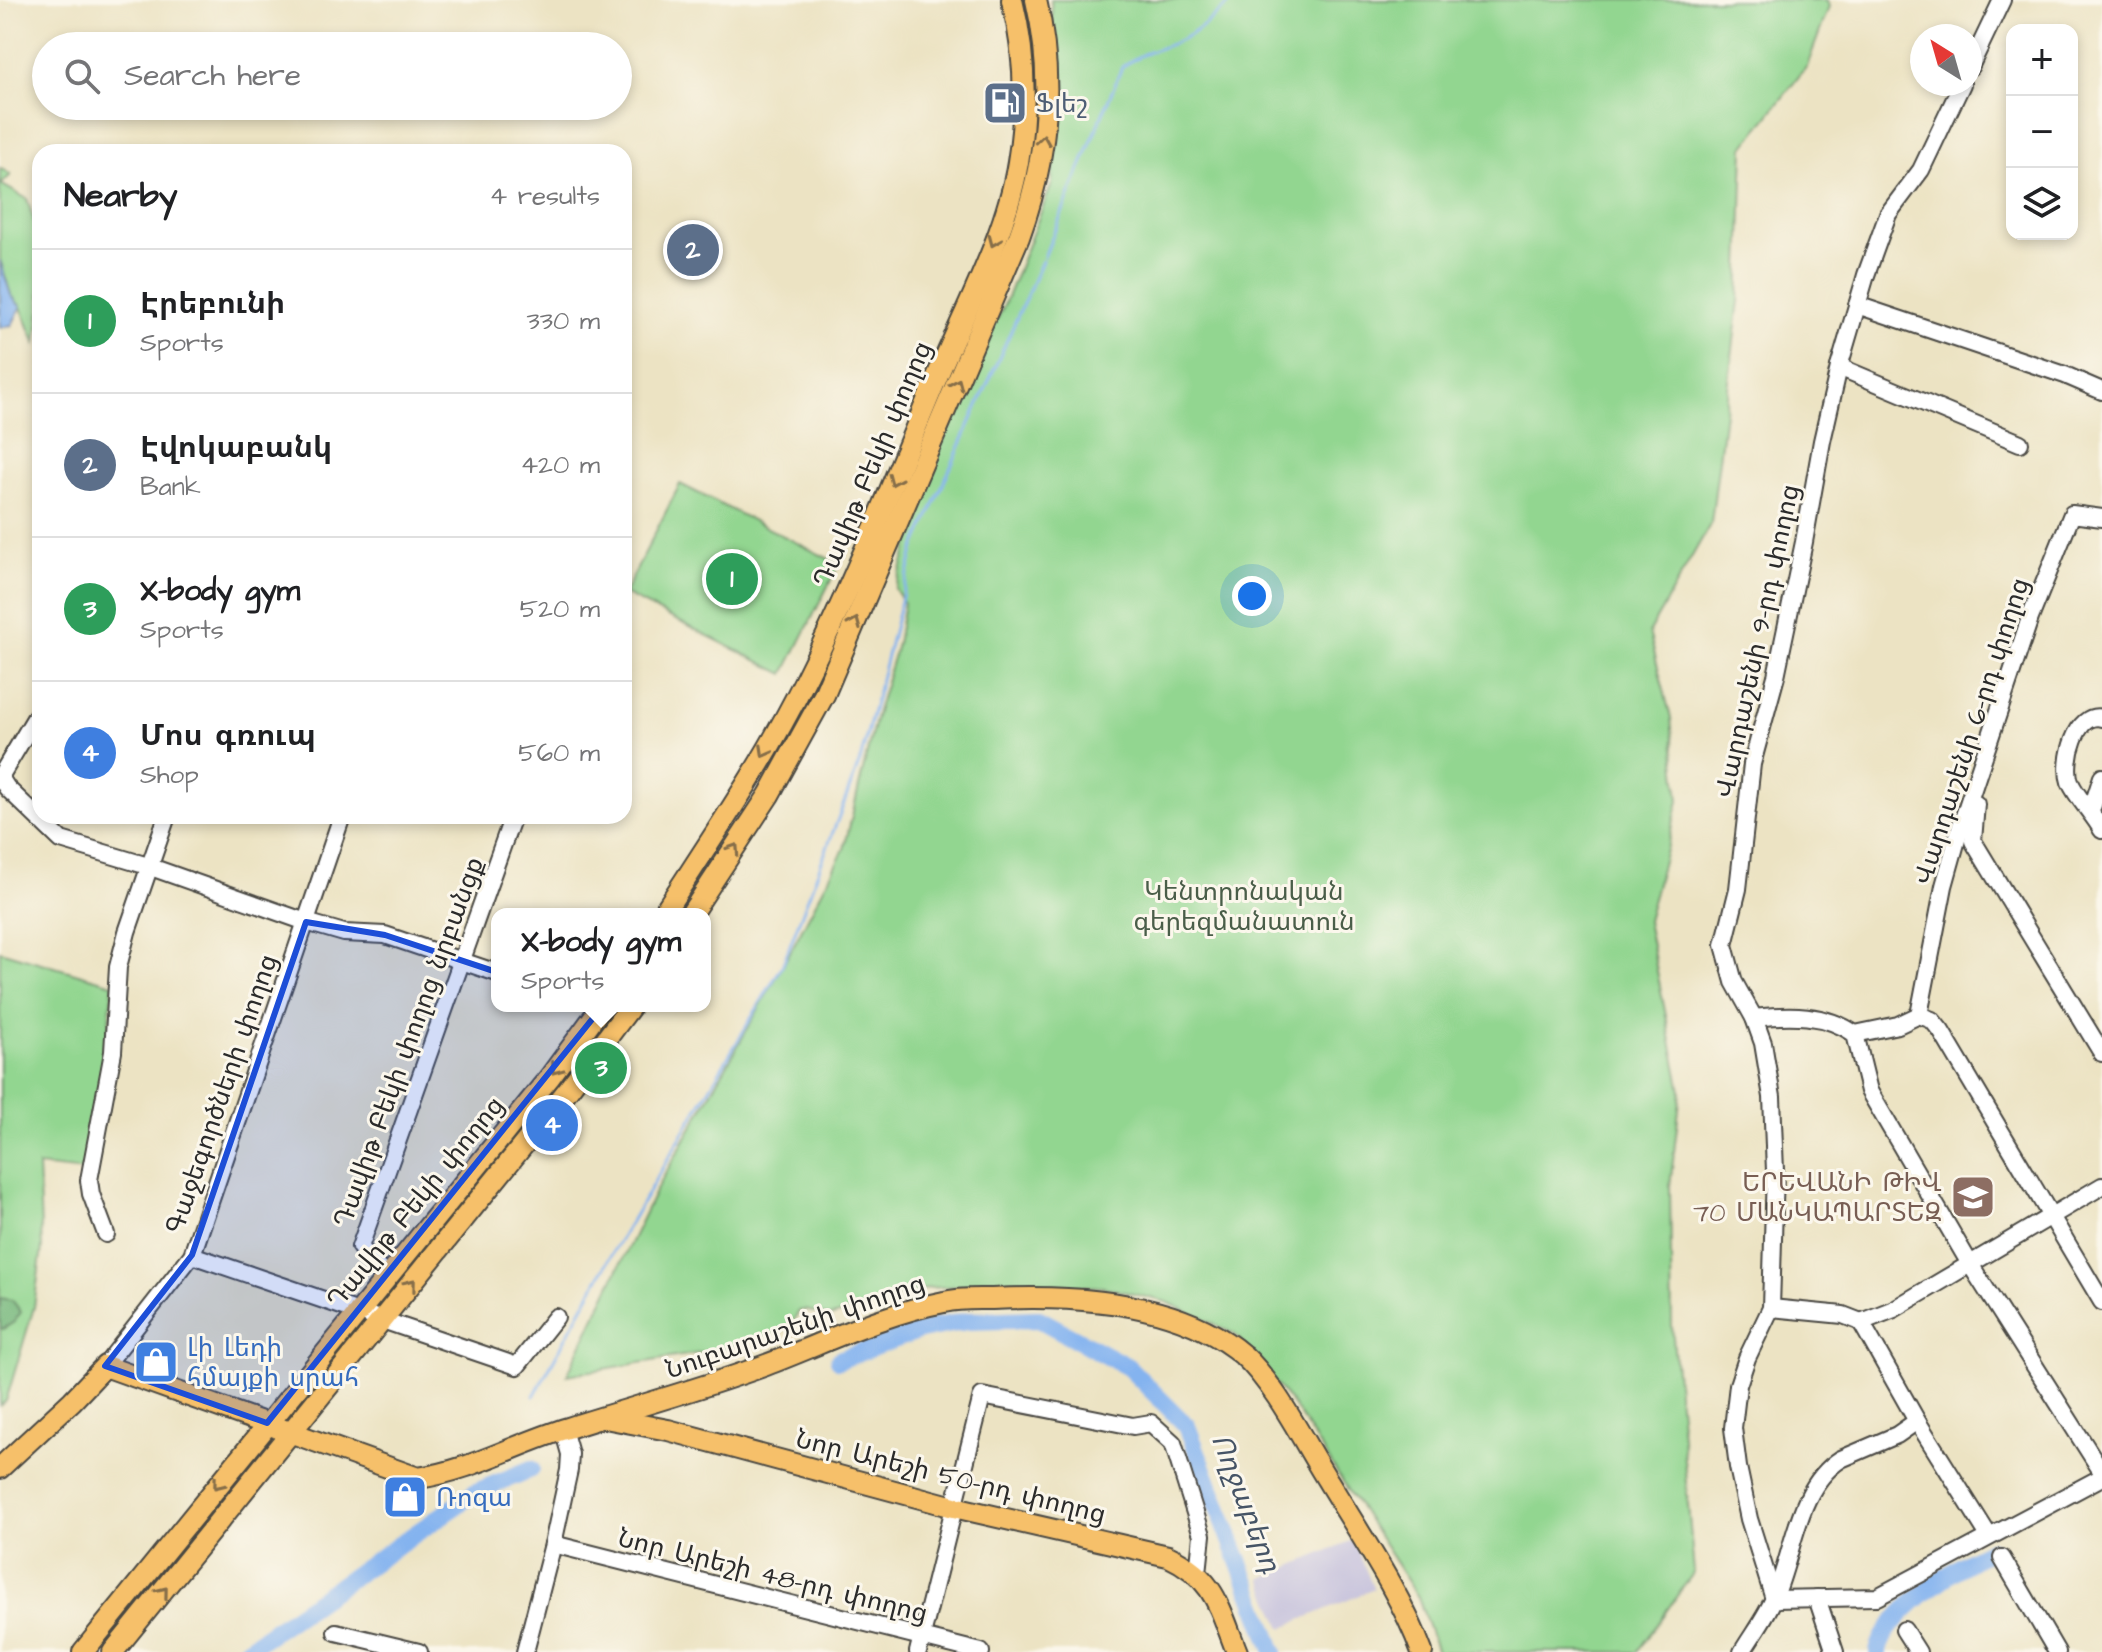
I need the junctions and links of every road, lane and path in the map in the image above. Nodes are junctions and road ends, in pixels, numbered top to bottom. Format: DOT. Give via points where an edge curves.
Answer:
graph roads {
  1 [pos="1012,0"];
  2 [pos="1036,0"];
  3 [pos="2002,0"];
  4 [pos="1982,42"];
  5 [pos="1956,96"];
  6 [pos="1857,305"];
  7 [pos="1839,367"];
  8 [pos="2102,391"];
  9 [pos="2020,443"];
  10 [pos="2102,518"];
  11 [pos="2023,658"];
  12 [pos="2102,718"];
  13 [pos="32,723"];
  14 [pos="2102,777"];
  15 [pos="2091,811"];
  16 [pos="32,812"];
  17 [pos="44,824"];
  18 [pos="164,824"];
  19 [pos="339,824"];
  20 [pos="510,824"];
  21 [pos="2102,830"];
  22 [pos="148,866"];
  23 [pos="667,908"];
  24 [pos="695,908"];
  25 [pos="306,922"];
  26 [pos="463,962"];
  27 [pos="491,971"];
  28 [pos="597,1012"];
  29 [pos="626,1012"];
  30 [pos="1919,1015"];
  31 [pos="1754,1018"];
  32 [pos="1855,1034"];
  33 [pos="2102,1053"];
  34 [pos="2102,1186"];
  35 [pos="2051,1216"];
  36 [pos="106,1234"];
  37 [pos="192,1255"];
  38 [pos="1970,1264"];
  39 [pos="386,1277"];
  40 [pos="2102,1302"];
  41 [pos="1771,1308"];
  42 [pos="359,1311"];
  43 [pos="556,1317"];
  44 [pos="383,1319"];
  45 [pos="1861,1322"];
  46 [pos="105,1366"];
  47 [pos="677,1395"];
  48 [pos="601,1417"];
  49 [pos="1917,1421"];
  50 [pos="267,1423"];
  51 [pos="563,1429"];
  52 [pos="668,1430"];
  53 [pos="291,1432"];
  54 [pos="0,1468"];
  55 [pos="2102,1474"];
  56 [pos="954,1507"];
  57 [pos="1989,1536"];
  58 [pos="553,1544"];
  59 [pos="2002,1558"];
  60 [pos="1198,1573"];
  61 [pos="1817,1598"];
  62 [pos="1774,1599"];
  63 [pos="1904,1630"];
  64 [pos="336,1632"];
  65 [pos="920,1645"];
  66 [pos="83,1652"];
  67 [pos="113,1652"];
  68 [pos="419,1652"];
  69 [pos="525,1652"];
  70 [pos="981,1652"];
  71 [pos="1237,1652"];
  72 [pos="1422,1652"];
  73 [pos="1742,1652"];
  74 [pos="1835,1652"];
  75 [pos="1918,1652"];
  76 [pos="2057,1652"];
  1 -- 23 [label="main road, Դավիթ Բեկի փողոց, one-way" via="1025,104 1005,215 803,684 746,786"];
  24 -- 2 [label="main road, Դավիթ Բեկի փողոց, one-way" via="769,795 824,695 1019,237 1046,124 1047,74"];
  3 -- 4 [label="street"];
  5 -- 6 [label="street, Վարդաշենի 9-րդ փողոց" via="1921,170 1888,214"];
  6 -- 7 [label="street, Վարդաշենի 9-րդ փողոց"];
  6 -- 8 [label="street"];
  7 -- 9 [label="street"];
  7 -- 31 [label="street, Վարդաշենի 9-րդ փողոց" via="1776,676 1752,764 1738,889 1724,945 1734,982"];
  10 -- 30 [label="street, Վարդաշենի 6-րդ փողոց" via="2072,514 2030,618 1961,825"];
  11 -- 33 [label="street" via="1977,801 1973,841"];
  12 -- 15 [label="street" via="2084,722 2069,764 2070,782"];
  13 -- 16 [label="street" via="0,777"];
  14 -- 15 [label="street"];
  15 -- 21 [label="street"];
  17 -- 22 [label="street" via="61,840"];
  18 -- 22 [label="street"];
  19 -- 25 [label="street, Գաջեգործների փողոց"];
  20 -- 26 [label="street, Դավիթ Բեկի փողոց նրբանցք"];
  22 -- 25 [label="street"];
  22 -- 36 [label="street" via="118,967 113,1052 89,1180"];
  25 -- 26 [label="street" via="344,933 385,935"];
  25 -- 37 [label="street, Գաջեգործների փողոց"];
  26 -- 27 [label="street"];
  26 -- 39 [label="street, Դավիթ Բեկի փողոց նրբանցք" via="360,1247"];
  28 -- 39 [label="main road, Դավիթ Բեկի փողոց, one-way"];
  44 -- 29 [label="main road, Դավիթ Բեկի փողոց, one-way"];
  30 -- 32 [label="street"];
  30 -- 35 [label="street" via="1941,1031"];
  31 -- 32 [label="street" via="1796,1014"];
  31 -- 41 [label="street, Վարդաշենի 9-րդ փողոց" via="1772,1097"];
  32 -- 38 [label="street" via="1869,1091"];
  34 -- 35 [label="street"];
  35 -- 38 [label="street"];
  35 -- 40 [label="street"];
  37 -- 42 [label="street"];
  37 -- 46 [label="street, Գաջեգործների փողոց"];
  38 -- 45 [label="street" via="1894,1309"];
  38 -- 55 [label="street"];
  39 -- 42 [label="main road, Դավիթ Բեկի փողոց"];
  41 -- 45 [label="street" via="1843,1315"];
  41 -- 62 [label="street, Վարդաշենի 9-րդ փողոց" via="1738,1385 1733,1428 1749,1519"];
  42 -- 44 [label="street"];
  42 -- 50 [label="main road, Դավիթ Բեկի փողոց"];
  43 -- 44 [label="street" via="517,1366"];
  44 -- 53 [label="main road, Դավիթ Բեկի փողոց"];
  45 -- 49 [label="street"];
  46 -- 50 [label="main road, Նուբարաշենի փողոց"];
  46 -- 54 [label="main road"];
  47 -- 48 [label="main road, Նուբարաշենի փողոց"];
  47 -- 52 [label="main road"];
  47 -- 72 [label="main road, Նուբարաշենի փողոց" via="903,1311 947,1301 1053,1298 1153,1311 1224,1341 1262,1376 1364,1541"];
  48 -- 51 [label="main road, Նուբարաշենի փողոց"];
  48 -- 52 [label="main road, Նոր Արեշի 50-րդ փողոց"];
  49 -- 57 [label="street"];
  49 -- 62 [label="street" via="1832,1465 1807,1502"];
  50 -- 53 [label="main road, Նուբարաշենի փողոց"];
  50 -- 66 [label="main road, Դավիթ Բեկի փողոց, one-way"];
  51 -- 53 [label="main road, Նուբարաշենի փողոց" via="442,1475 418,1478"];
  51 -- 58 [label="street" via="570,1454"];
  52 -- 56 [label="main road, Նոր Արեշի 50-րդ փողոց"];
  67 -- 53 [label="main road, Դավիթ Բեկի փողոց, one-way"];
  55 -- 57 [label="street"];
  56 -- 60 [label="main road, Նոր Արեշի 50-րդ փողոց" via="1168,1556"];
  56 -- 60 [label="street" via="982,1396 1133,1426 1151,1423 1173,1443 1202,1535"];
  56 -- 65 [label="street"];
  57 -- 61 [label="street" via="1877,1597"];
  58 -- 65 [label="street, Նոր Արեշի 48-րդ փողոց"];
  58 -- 69 [label="street"];
  59 -- 76 [label="street"];
  60 -- 71 [label="main road" via="1218,1604"];
  61 -- 62 [label="street"];
  61 -- 74 [label="street"];
  62 -- 73 [label="street"];
  63 -- 75 [label="street"];
  64 -- 68 [label="street"];
  65 -- 70 [label="street, Նոր Արեշի 48-րդ փողոց"];
}
